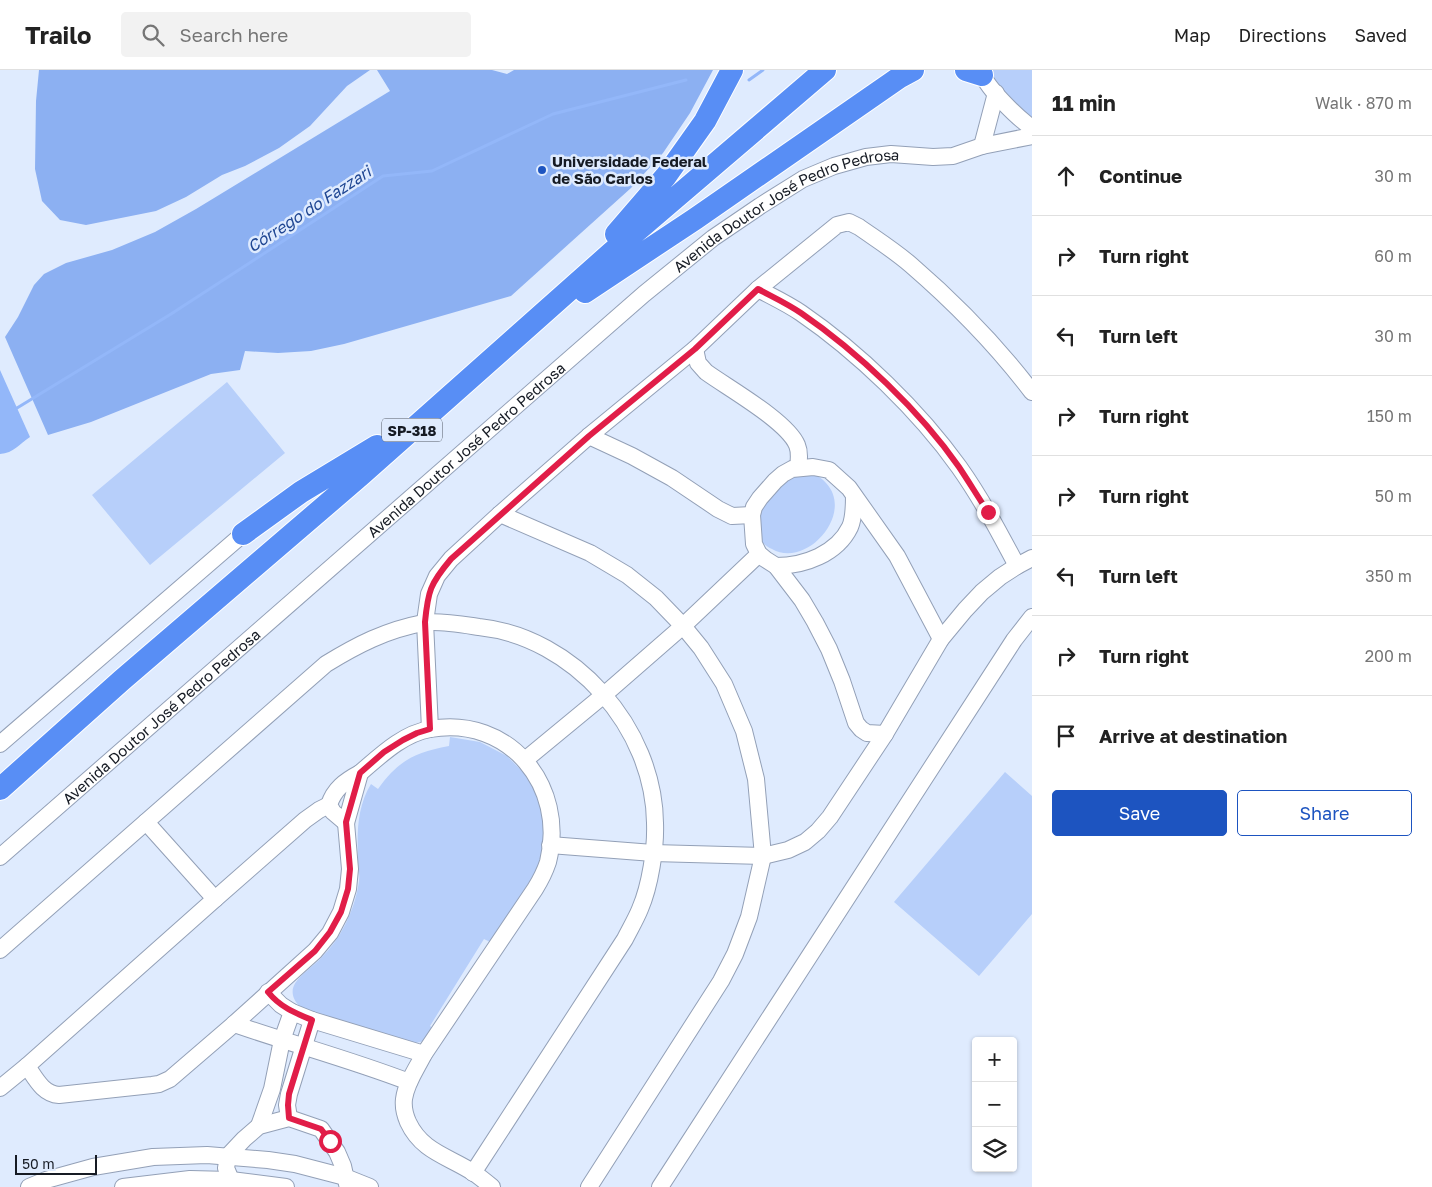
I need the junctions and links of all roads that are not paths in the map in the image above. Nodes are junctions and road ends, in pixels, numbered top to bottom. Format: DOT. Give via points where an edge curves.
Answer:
graph roads {
  1 [pos="732,70"];
  2 [pos="804,70"];
  3 [pos="824,70"];
  4 [pos="913,70"];
  5 [pos="981,77"];
  6 [pos="1032,128"];
  7 [pos="1032,136"];
  8 [pos="982,146"];
  9 [pos="616,234"];
  10 [pos="758,289"];
  11 [pos="513,340"];
  12 [pos="695,349"];
  13 [pos="1032,392"];
  14 [pos="589,436"];
  15 [pos="377,446"];
  16 [pos="798,468"];
  17 [pos="854,496"];
  18 [pos="500,514"];
  19 [pos="752,515"];
  20 [pos="243,534"];
  21 [pos="759,554"];
  22 [pos="1032,558"];
  23 [pos="776,566"];
  24 [pos="1017,566"];
  25 [pos="1032,617"];
  26 [pos="425,622"];
  27 [pos="683,626"];
  28 [pos="941,639"];
  29 [pos="605,694"];
  30 [pos="430,729"];
  31 [pos="886,734"];
  32 [pos="0,744"];
  33 [pos="526,760"];
  34 [pos="0,773"];
  35 [pos="360,773"];
  36 [pos="0,788"];
  37 [pos="329,805"];
  38 [pos="146,822"];
  39 [pos="346,822"];
  40 [pos="550,845"];
  41 [pos="653,852"];
  42 [pos="763,856"];
  43 [pos="0,857"];
  44 [pos="215,899"];
  45 [pos="0,950"];
  46 [pos="268,992"];
  47 [pos="292,1012"];
  48 [pos="312,1020"];
  49 [pos="234,1024"];
  50 [pos="282,1040"];
  51 [pos="304,1047"];
  52 [pos="424,1054"];
  53 [pos="27,1066"];
  54 [pos="409,1082"];
  55 [pos="0,1088"];
  56 [pos="289,1118"];
  57 [pos="259,1126"];
  58 [pos="228,1156"];
  59 [pos="474,1173"];
  60 [pos="231,1180"];
  61 [pos="347,1182"];
  62 [pos="30,1187"];
  63 [pos="123,1187"];
  64 [pos="286,1187"];
  65 [pos="370,1187"];
  66 [pos="492,1187"];
  67 [pos="589,1187"];
  68 [pos="660,1187"];
  1 -- 9 [label="highway" via="705,122 666,176"];
  2 -- 9 [label="highway, SP-318"];
  3 -- 11 [label="highway, SP-318"];
  4 -- 11 [label="highway"];
  5 -- 6 [label="street"];
  5 -- 8 [label="street"];
  7 -- 8 [label="street, Avenida Doutor José Pedro Pedrosa"];
  8 -- 43 [label="street, Avenida Doutor José Pedro Pedrosa" via="953,156 891,154 834,166 803,179 713,238"];
  9 -- 15 [label="highway, SP-318"];
  10 -- 12 [label="street"];
  10 -- 13 [label="street" via="828,231 849,222 910,264 964,314"];
  10 -- 24 [label="street" via="800,312 838,341 879,376 925,424 988,512"];
  11 -- 36 [label="highway, SP-318"];
  12 -- 14 [label="street"];
  12 -- 16 [label="street" via="698,363 706,372 789,432 799,454"];
  14 -- 18 [label="street"];
  14 -- 19 [label="street" via="672,478 732,516"];
  15 -- 20 [label="highway" via="301,492"];
  15 -- 34 [label="highway, SP-318"];
  16 -- 17 [label="street" via="829,470"];
  16 -- 19 [label="street" via="774,481 754,507"];
  17 -- 23 [label="street" via="850,527 836,546 809,561"];
  17 -- 28 [label="street" via="897,556"];
  18 -- 26 [label="street" via="437,576 429,594"];
  18 -- 27 [label="street" via="590,553 627,575 656,598"];
  19 -- 21 [label="street" via="754,544"];
  20 -- 32 [label="street"];
  21 -- 23 [label="street"];
  21 -- 27 [label="street"];
  22 -- 24 [label="street"];
  23 -- 31 [label="street" via="802,600 828,649 856,724 868,733"];
  24 -- 28 [label="street" via="982,592"];
  25 -- 68 [label="street" via="1014,640"];
  26 -- 29 [label="street" via="492,628 520,636 570,662"];
  26 -- 30 [label="street"];
  26 -- 38 [label="street" via="376,636 326,664"];
  27 -- 29 [label="street"];
  27 -- 42 [label="street" via="724,684 744,731 756,779"];
  28 -- 31 [label="street"];
  29 -- 33 [label="street"];
  29 -- 41 [label="street" via="633,738 644,765 652,793"];
  30 -- 33 [label="street" via="474,730 505,744"];
  30 -- 35 [label="street" via="403,740"];
  31 -- 42 [label="street" via="818,831 788,850"];
  33 -- 40 [label="street" via="545,794 551,822"];
  35 -- 37 [label="street" via="339,787"];
  35 -- 39 [label="street"];
  37 -- 39 [label="street"];
  37 -- 44 [label="street" via="305,820"];
  38 -- 44 [label="street"];
  38 -- 45 [label="street"];
  39 -- 46 [label="street" via="350,869 341,912 315,951"];
  40 -- 41 [label="street"];
  40 -- 52 [label="street" via="548,862 535,889"];
  41 -- 42 [label="street"];
  41 -- 59 [label="street" via="641,908 624,939"];
  42 -- 67 [label="street" via="749,917 735,954"];
  44 -- 53 [label="street"];
  46 -- 47 [label="street"];
  46 -- 49 [label="street"];
  47 -- 48 [label="street"];
  47 -- 50 [label="street"];
  48 -- 51 [label="street"];
  48 -- 52 [label="street"];
  49 -- 50 [label="street"];
  49 -- 53 [label="street" via="170,1079 159,1084 54,1095 43,1088"];
  50 -- 51 [label="street"];
  50 -- 57 [label="street" via="272,1089"];
  51 -- 54 [label="street" via="364,1064"];
  51 -- 56 [label="street" via="289,1094"];
  52 -- 54 [label="street"];
  53 -- 55 [label="street"];
  54 -- 59 [label="street" via="404,1100 405,1114 422,1143"];
  56 -- 57 [label="street"];
  56 -- 61 [label="street" via="321,1129 337,1152"];
  57 -- 58 [label="street"];
  58 -- 60 [label="street" via="226,1168"];
  58 -- 61 [label="street" via="295,1164"];
  58 -- 62 [label="street" via="154,1157 93,1167"];
  59 -- 66 [label="street"];
  60 -- 63 [label="street" via="190,1179"];
  60 -- 64 [label="street"];
  61 -- 65 [label="street"];
}
